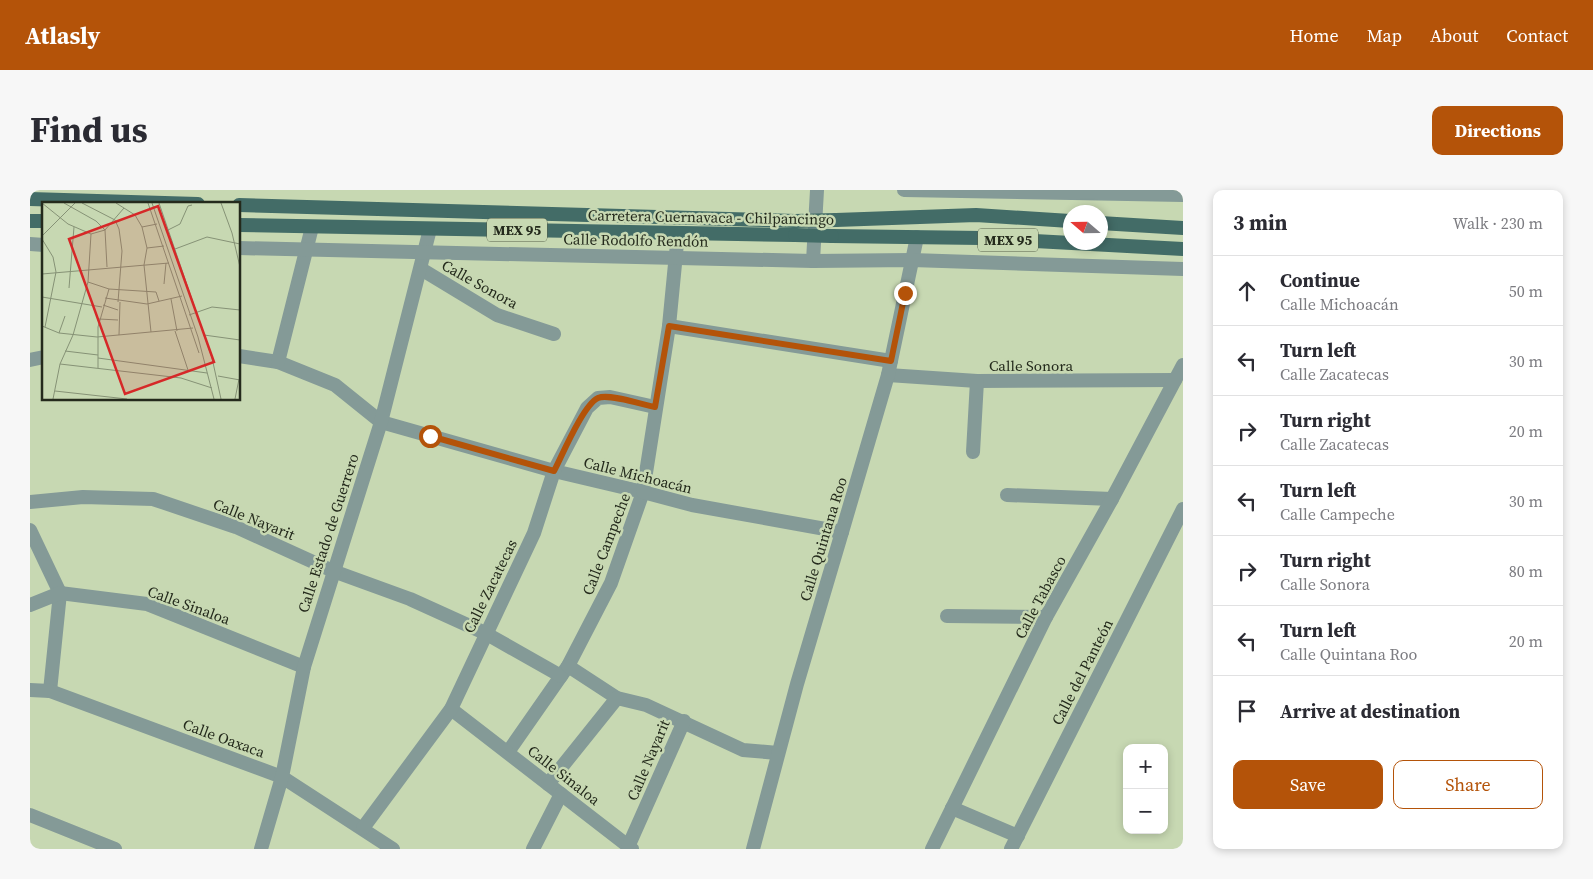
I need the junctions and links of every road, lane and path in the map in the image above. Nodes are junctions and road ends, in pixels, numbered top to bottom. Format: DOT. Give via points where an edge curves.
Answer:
graph roads {
  1 [pos="817,190"];
  2 [pos="904,190"];
  3 [pos="985,191"];
  4 [pos="1183,195"];
  5 [pos="30,199"];
  6 [pos="131,202"];
  7 [pos="240,205"];
  8 [pos="1063,221"];
  9 [pos="1108,223"];
  10 [pos="240,225"];
  11 [pos="312,227"];
  12 [pos="1183,228"];
  13 [pos="430,229"];
  14 [pos="678,233"];
  15 [pos="917,237"];
  16 [pos="240,248"];
  17 [pos="1183,248"];
  18 [pos="306,249"];
  19 [pos="425,251"];
  20 [pos="676,257"];
  21 [pos="912,260"];
  22 [pos="813,261"];
  23 [pos="421,269"];
  24 [pos="1183,270"];
  25 [pos="669,326"];
  26 [pos="554,334"];
  27 [pos="240,356"];
  28 [pos="891,361"];
  29 [pos="278,362"];
  30 [pos="1183,364"];
  31 [pos="888,375"];
  32 [pos="1175,380"];
  33 [pos="978,381"];
  34 [pos="655,407"];
  35 [pos="381,422"];
  36 [pos="973,452"];
  37 [pos="554,471"];
  38 [pos="643,492"];
  39 [pos="1007,495"];
  40 [pos="1112,499"];
  41 [pos="30,502"];
  42 [pos="1183,509"];
  43 [pos="30,530"];
  44 [pos="842,532"];
  45 [pos="333,571"];
  46 [pos="60,593"];
  47 [pos="30,605"];
  48 [pos="947,616"];
  49 [pos="1046,617"];
  50 [pos="485,633"];
  51 [pos="304,667"];
  52 [pos="565,671"];
  53 [pos="30,690"];
  54 [pos="50,691"];
  55 [pos="617,698"];
  56 [pos="451,709"];
  57 [pos="684,721"];
  58 [pos="508,752"];
  59 [pos="778,753"];
  60 [pos="282,777"];
  61 [pos="548,784"];
  62 [pos="561,794"];
  63 [pos="952,808"];
  64 [pos="30,815"];
  65 [pos="363,828"];
  66 [pos="1018,836"];
  67 [pos="630,848"];
  68 [pos="115,849"];
  69 [pos="261,849"];
  70 [pos="393,849"];
  71 [pos="533,849"];
  72 [pos="753,849"];
  73 [pos="932,849"];
  74 [pos="1011,849"];
  1 -- 22 [label="street"];
  2 -- 3 [label="street"];
  3 -- 4 [label="street"];
  5 -- 6 [label="main road"];
  7 -- 8 [label="main road, Carretera Cuernavaca - Chilpancingo / MEX 95, bridge" via="795,221 976,215"];
  9 -- 12 [label="main road"];
  10 -- 11 [label="main road, Carretera Cuernavaca - Chilpancingo / MEX 95"];
  11 -- 13 [label="main road, Carretera Cuernavaca - Chilpancingo / MEX 95"];
  11 -- 18 [label="street"];
  13 -- 14 [label="main road, Carretera Cuernavaca - Chilpancingo / MEX 95"];
  13 -- 19 [label="street, Calle Estado de Guerrero"];
  14 -- 15 [label="main road, Carretera Cuernavaca - Chilpancingo / MEX 95, bridge"];
  14 -- 20 [label="street, Calle Campeche"];
  15 -- 17 [label="main road, Carretera Cuernavaca - Chilpancingo / MEX 95"];
  15 -- 21 [label="street, Calle Quintana Roo"];
  16 -- 18 [label="street, Calle Rodolfo Rendón"];
  18 -- 19 [label="street, Calle Rodolfo Rendón"];
  18 -- 29 [label="street"];
  19 -- 20 [label="street, Calle Rodolfo Rendón"];
  19 -- 23 [label="street, Calle Estado de Guerrero"];
  20 -- 22 [label="street, Calle Rodolfo Rendón"];
  20 -- 25 [label="street, Calle Campeche"];
  21 -- 22 [label="street, Calle Rodolfo Rendón"];
  21 -- 24 [label="street, Calle Rodolfo Rendón"];
  21 -- 28 [label="street, Calle Quintana Roo"];
  23 -- 26 [label="street, Calle Sonora" via="497,315"];
  23 -- 35 [label="street, Calle Estado de Guerrero"];
  25 -- 28 [label="street"];
  25 -- 34 [label="street, Calle Campeche"];
  27 -- 29 [label="street, Calle Michoacán"];
  28 -- 31 [label="street, Calle Quintana Roo"];
  29 -- 35 [label="street, Calle Michoacán" via="335,385"];
  30 -- 32 [label="street, Calle Tabasco"];
  31 -- 33 [label="street, Calle Sonora"];
  31 -- 44 [label="street, Calle Quintana Roo"];
  32 -- 33 [label="street, Calle Sonora"];
  32 -- 40 [label="street, Calle Tabasco"];
  33 -- 36 [label="street"];
  34 -- 37 [label="street, Calle Zacatecas" via="610,397 598,398 587,408"];
  34 -- 38 [label="street, Calle Campeche"];
  35 -- 37 [label="street, Calle Michoacán"];
  35 -- 45 [label="street, Calle Estado de Guerrero"];
  37 -- 38 [label="street, Calle Michoacán"];
  37 -- 50 [label="street, Calle Zacatecas" via="534,534"];
  38 -- 44 [label="street, Calle Michoacán" via="692,505"];
  38 -- 52 [label="street, Calle Campeche" via="611,583"];
  39 -- 40 [label="street"];
  40 -- 49 [label="street, Calle Tabasco"];
  41 -- 45 [label="street, Calle Nayarit" via="83,497 153,499 236,527"];
  42 -- 66 [label="street, Calle del Panteón"];
  43 -- 46 [label="street"];
  44 -- 59 [label="street, Calle Quintana Roo"];
  45 -- 50 [label="street, Calle Nayarit" via="410,599"];
  45 -- 51 [label="street, Calle Estado de Guerrero"];
  46 -- 47 [label="street, Calle Sinaloa"];
  46 -- 51 [label="street, Calle Sinaloa" via="148,604"];
  46 -- 54 [label="street"];
  48 -- 49 [label="street"];
  49 -- 63 [label="street, Calle Tabasco"];
  50 -- 52 [label="street, Calle Nayarit"];
  50 -- 56 [label="street, Calle Zacatecas"];
  51 -- 60 [label="street, Calle Estado de Guerrero"];
  52 -- 55 [label="street, Calle Nayarit"];
  52 -- 58 [label="street, Calle Campeche"];
  53 -- 54 [label="street, Calle Oaxaca"];
  54 -- 60 [label="street, Calle Oaxaca"];
  55 -- 57 [label="street, Calle Nayarit" via="646,705"];
  55 -- 61 [label="street"];
  56 -- 58 [label="street, Calle Sinaloa"];
  56 -- 65 [label="street, Calle Zacatecas"];
  57 -- 59 [label="street" via="743,750"];
  57 -- 67 [label="street, Calle Nayarit"];
  58 -- 61 [label="street, Calle Sinaloa"];
  59 -- 72 [label="street, Calle Quintana Roo"];
  60 -- 65 [label="street, Calle Oaxaca"];
  60 -- 69 [label="street, Calle Estado de Guerrero"];
  61 -- 62 [label="street, Calle Sinaloa"];
  62 -- 67 [label="street, Calle Sinaloa"];
  62 -- 71 [label="street"];
  63 -- 66 [label="street"];
  63 -- 73 [label="street, Calle Tabasco"];
  64 -- 68 [label="street"];
  65 -- 70 [label="street, Calle Oaxaca"];
  66 -- 74 [label="street, Calle del Panteón"];
}
